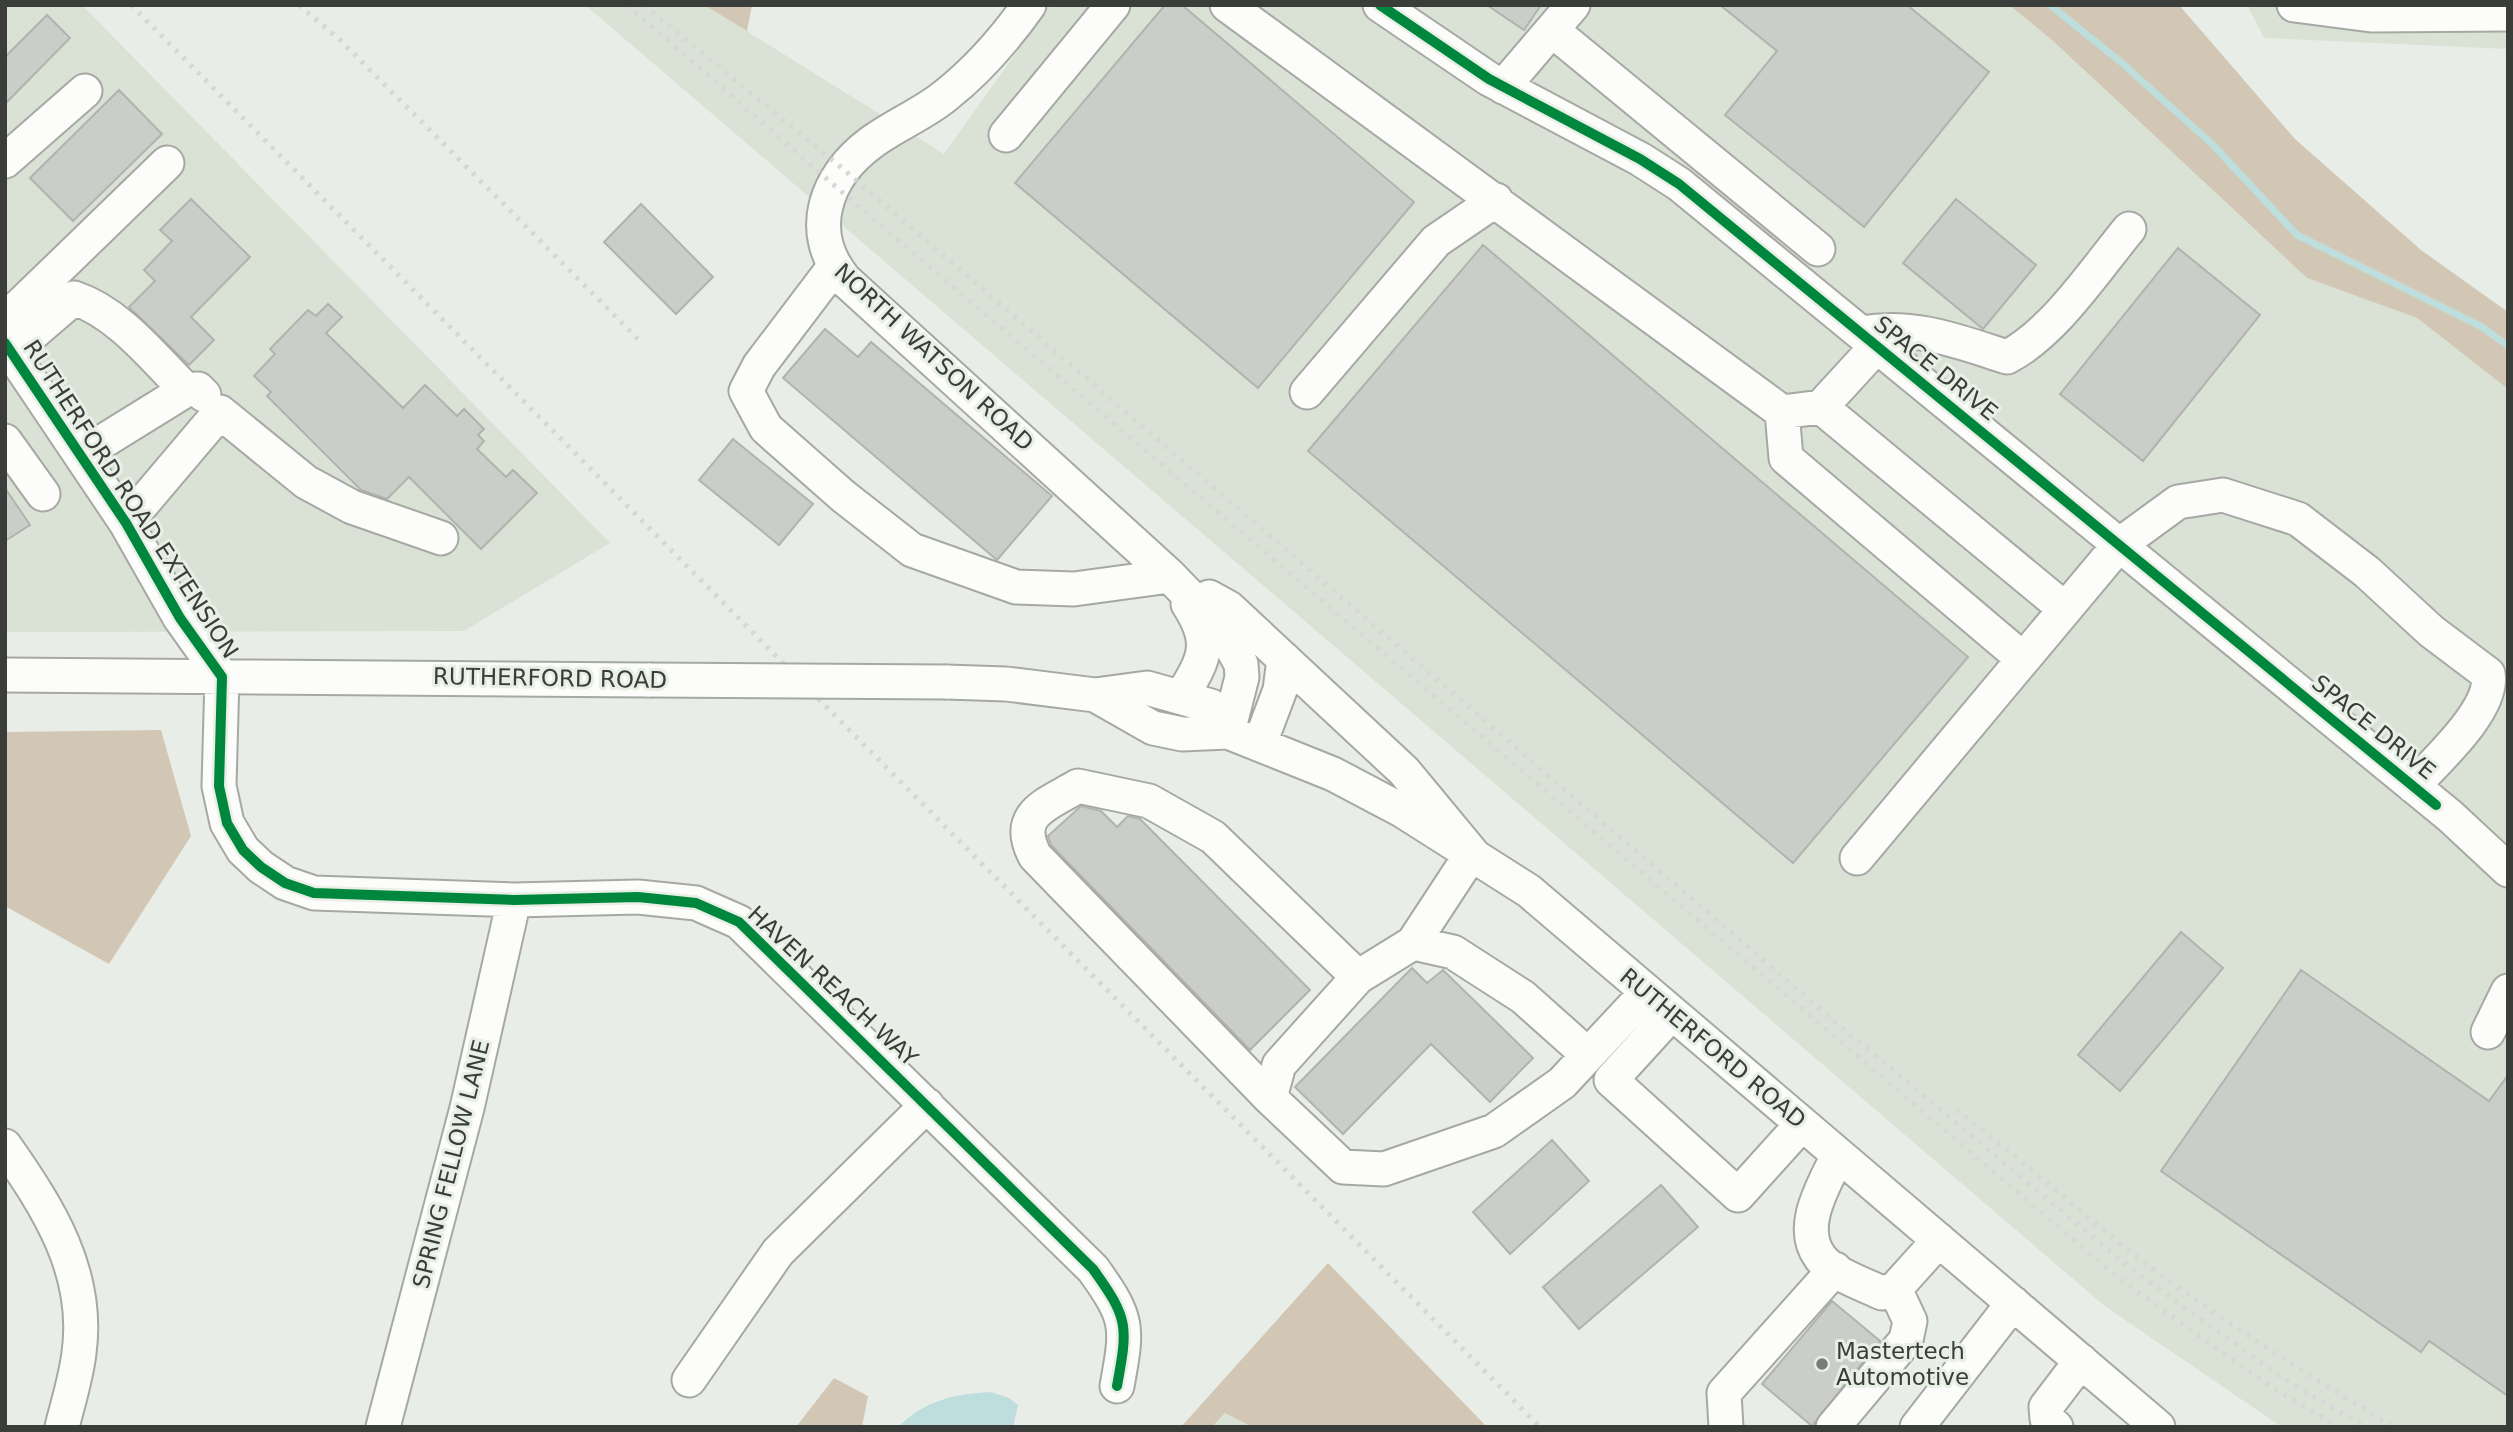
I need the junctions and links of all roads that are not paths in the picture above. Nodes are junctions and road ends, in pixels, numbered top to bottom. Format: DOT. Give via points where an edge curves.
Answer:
graph roads {
  1 [pos="1029,5"];
  2 [pos="1113,5"];
  3 [pos="1227,5"];
  4 [pos="1380,5"];
  5 [pos="1573,5"];
  6 [pos="2294,5"];
  7 [pos="2508,14"];
  8 [pos="1553,31"];
  9 [pos="1503,87"];
  10 [pos="85,91"];
  11 [pos="1006,135"];
  12 [pos="5,161"];
  13 [pos="167,163"];
  14 [pos="1496,200"];
  15 [pos="2129,229"];
  16 [pos="1818,249"];
  17 [pos="834,267"];
  18 [pos="7,339"];
  19 [pos="1869,340"];
  20 [pos="186,390"];
  21 [pos="1307,393"];
  22 [pos="1821,407"];
  23 [pos="220,412"];
  24 [pos="1782,412"];
  25 [pos="5,441"];
  26 [pos="81,455"];
  27 [pos="43,494"];
  28 [pos="126,523"];
  29 [pos="441,538"];
  30 [pos="2119,545"];
  31 [pos="1170,576"];
  32 [pos="2065,609"];
  33 [pos="1284,659"];
  34 [pos="2023,659"];
  35 [pos="5,675"];
  36 [pos="222,677"];
  37 [pos="1095,695"];
  38 [pos="1182,696"];
  39 [pos="1228,732"];
  40 [pos="1260,743"];
  41 [pos="2425,796"];
  42 [pos="1472,853"];
  43 [pos="1857,858"];
  44 [pos="2508,870"];
  45 [pos="514,900"];
  46 [pos="1413,943"];
  47 [pos="1357,977"];
  48 [pos="2508,991"];
  49 [pos="1647,992"];
  50 [pos="1672,1013"];
  51 [pos="2488,1032"];
  52 [pos="1588,1055"];
  53 [pos="1270,1098"];
  54 [pos="927,1105"];
  55 [pos="1802,1124"];
  56 [pos="5,1146"];
  57 [pos="1838,1155"];
  58 [pos="1939,1240"];
  59 [pos="1835,1269"];
  60 [pos="1895,1289"];
  61 [pos="2013,1303"];
  62 [pos="2081,1362"];
  63 [pos="689,1380"];
  64 [pos="1116,1386"];
  65 [pos="62,1427"];
  66 [pos="383,1427"];
  67 [pos="1726,1427"];
  68 [pos="1833,1427"];
  69 [pos="1917,1427"];
  70 [pos="2056,1427"];
  71 [pos="2158,1427"];
  1 -- 17 [label="street, NORTH WATSON ROAD" via="968,77 872,142 843,169 827,200 822,225"];
  2 -- 11 [label="street"];
  3 -- 14 [label="street"];
  4 -- 9 [label="street, SPACE DRIVE"];
  5 -- 8 [label="street"];
  6 -- 7 [label="street" via="2371,15"];
  8 -- 9 [label="street"];
  8 -- 16 [label="street"];
  9 -- 19 [label="street, SPACE DRIVE" via="1679,184"];
  10 -- 12 [label="street"];
  13 -- 18 [label="street"];
  14 -- 21 [label="street" via="1436,241"];
  14 -- 24 [label="street"];
  15 -- 19 [label="street" via="2043,331 2007,357 1950,337 1887,329"];
  17 -- 31 [label="street, NORTH WATSON ROAD"];
  17 -- 31 [label="street" via="746,391 766,428 912,550 1016,587 1074,589"];
  18 -- 20 [label="street" via="74,298 93,304"];
  18 -- 26 [label="street, RUTHERFORD ROAD EXTENSION"];
  19 -- 22 [label="street"];
  19 -- 30 [label="street, SPACE DRIVE"];
  20 -- 23 [label="street" via="198,389"];
  20 -- 26 [label="street"];
  22 -- 24 [label="street"];
  22 -- 32 [label="street"];
  23 -- 28 [label="street"];
  23 -- 29 [label="street" via="306,482 352,507"];
  24 -- 34 [label="street" via="1786,458"];
  25 -- 27 [label="street"];
  26 -- 28 [label="street, RUTHERFORD ROAD EXTENSION"];
  28 -- 36 [label="street, RUTHERFORD ROAD EXTENSION" via="180,618"];
  30 -- 32 [label="street"];
  30 -- 41 [label="street, SPACE DRIVE"];
  30 -- 41 [label="street" via="2178,502 2223,495 2298,519 2367,572 2431,631 2488,674 2491,686 2478,712"];
  31 -- 33 [label="street, NORTH WATSON ROAD" via="1229,608"];
  31 -- 38 [label="street, NORTH WATSON ROAD" via="1205,639 1203,660"];
  31 -- 39 [label="street, NORTH WATSON ROAD" via="1223,631 1241,664"];
  32 -- 34 [label="street"];
  33 -- 40 [label="street" via="1280,690"];
  33 -- 42 [label="street, NORTH WATSON ROAD" via="1404,771"];
  34 -- 43 [label="street"];
  35 -- 36 [label="street, RUTHERFORD ROAD"];
  36 -- 37 [label="street, RUTHERFORD ROAD, bridge" via="946,682"];
  36 -- 45 [label="street, HAVEN REACH WAY" via="219,786 227,823 243,850 261,867 285,883 314,892"];
  37 -- 38 [label="street, RUTHERFORD ROAD" via="1147,688"];
  37 -- 39 [label="street, RUTHERFORD ROAD" via="1153,728 1182,734"];
  38 -- 39 [label="street, RUTHERFORD ROAD" via="1211,706"];
  39 -- 40 [label="street, RUTHERFORD ROAD"];
  40 -- 42 [label="street, RUTHERFORD ROAD" via="1345,780"];
  41 -- 44 [label="street, SPACE DRIVE"];
  42 -- 46 [label="street"];
  42 -- 49 [label="street, RUTHERFORD ROAD" via="1529,891"];
  45 -- 54 [label="street, HAVEN REACH WAY" via="638,897 696,903 739,922"];
  45 -- 66 [label="street, SPRING FELLOW LANE" via="467,1108"];
  46 -- 47 [label="street"];
  46 -- 52 [label="street" via="1453,952 1523,997"];
  47 -- 53 [label="street" via="1279,1065"];
  47 -- 53 [label="street" via="1213,837 1149,802 1078,786 1044,806 1028,822 1025,838 1035,856"];
  48 -- 51 [label="street"];
  49 -- 50 [label="street, RUTHERFORD ROAD"];
  49 -- 52 [label="street"];
  50 -- 55 [label="street, RUTHERFORD ROAD"];
  50 -- 55 [label="street" via="1611,1080 1738,1195"];
  52 -- 53 [label="street" via="1562,1083 1494,1131 1384,1169 1343,1167"];
  54 -- 63 [label="street" via="778,1252"];
  54 -- 64 [label="street, HAVEN REACH WAY" via="1093,1269 1117,1303 1126,1338"];
  55 -- 57 [label="street, RUTHERFORD ROAD"];
  56 -- 65 [label="street" via="51,1215 76,1281 82,1311 79,1354"];
  57 -- 58 [label="street, RUTHERFORD ROAD"];
  57 -- 59 [label="street" via="1814,1206 1811,1234 1820,1258"];
  58 -- 60 [label="street"];
  58 -- 61 [label="street, RUTHERFORD ROAD"];
  59 -- 60 [label="street" via="1882,1293"];
  59 -- 67 [label="street" via="1724,1393"];
  60 -- 68 [label="street" via="1910,1321 1906,1340"];
  61 -- 62 [label="street, RUTHERFORD ROAD"];
  61 -- 69 [label="street"];
  62 -- 70 [label="street" via="2046,1407 2047,1419"];
  62 -- 71 [label="street, RUTHERFORD ROAD"];
}
